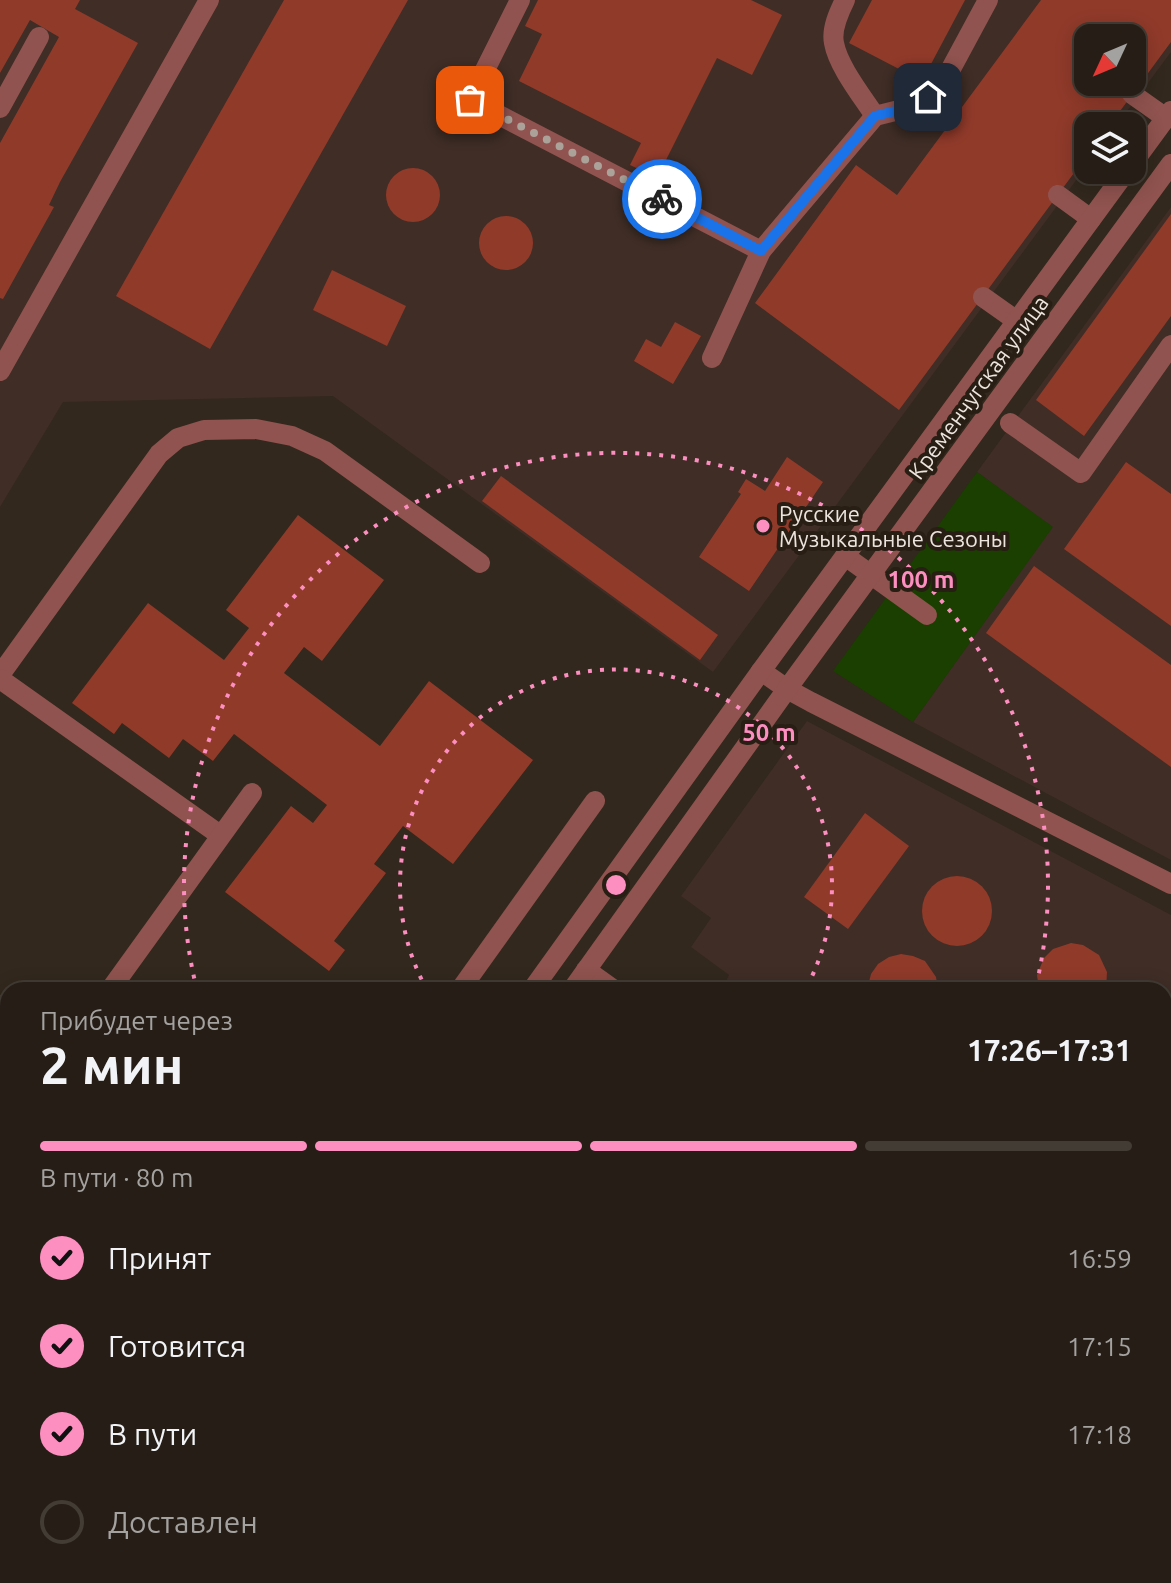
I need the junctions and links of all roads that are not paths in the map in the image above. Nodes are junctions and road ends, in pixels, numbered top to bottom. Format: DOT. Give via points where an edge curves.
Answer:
graph roads {
  1 [pos="209,0"];
  2 [pos="520,0"];
  3 [pos="845,0"];
  4 [pos="988,0"];
  5 [pos="39,37"];
  6 [pos="1136,96"];
  7 [pos="0,108"];
  8 [pos="1168,114"];
  9 [pos="875,116"];
  10 [pos="1146,145"];
  11 [pos="1171,164"];
  12 [pos="1117,184"];
  13 [pos="1058,195"];
  14 [pos="1091,219"];
  15 [pos="761,251"];
  16 [pos="983,297"];
  17 [pos="1017,321"];
  18 [pos="7,345"];
  19 [pos="1171,345"];
  20 [pos="712,358"];
  21 [pos="0,371"];
  22 [pos="1010,423"];
  23 [pos="845,556"];
  24 [pos="480,563"];
  25 [pos="871,574"];
  26 [pos="927,615"];
  27 [pos="761,671"];
  28 [pos="0,677"];
  29 [pos="787,689"];
  30 [pos="252,793"];
  31 [pos="595,801"];
  32 [pos="220,835"];
  33 [pos="1171,884"];
  34 [pos="586,970"];
  35 [pos="116,982"];
  36 [pos="466,982"];
  37 [pos="538,982"];
  38 [pos="578,982"];
  39 [pos="603,982"];
  1 -- 18 [label="street"];
  2 -- 15 [label="street" via="470,100"];
  3 -- 9 [label="street" via="833,42"];
  4 -- 9 [label="street" via="937,88 907,108"];
  5 -- 7 [label="street"];
  6 -- 8 [label="street"];
  8 -- 10 [label="street"];
  9 -- 15 [label="street"];
  11 -- 25 [label="street, Кременчугская улица"];
  12 -- 14 [label="street, Кременчугская улица"];
  13 -- 14 [label="street"];
  14 -- 17 [label="street, Кременчугская улица"];
  15 -- 20 [label="street"];
  16 -- 17 [label="street"];
  17 -- 23 [label="street, Кременчугская улица"];
  18 -- 21 [label="street"];
  19 -- 22 [label="street" via="1081,473"];
  23 -- 25 [label="street"];
  23 -- 27 [label="street, Кременчугская улица"];
  24 -- 28 [label="street" via="325,451 292,436 256,429 204,430 178,438 159,454"];
  25 -- 26 [label="street"];
  25 -- 29 [label="street, Кременчугская улица"];
  27 -- 29 [label="street"];
  27 -- 37 [label="street, Кременчугская улица"];
  28 -- 32 [label="street"];
  29 -- 33 [label="street"];
  29 -- 34 [label="street, Кременчугская улица"];
  30 -- 32 [label="street"];
  31 -- 36 [label="street"];
  32 -- 35 [label="street"];
  34 -- 38 [label="street, Кременчугская улица"];
  34 -- 39 [label="street"];
}
